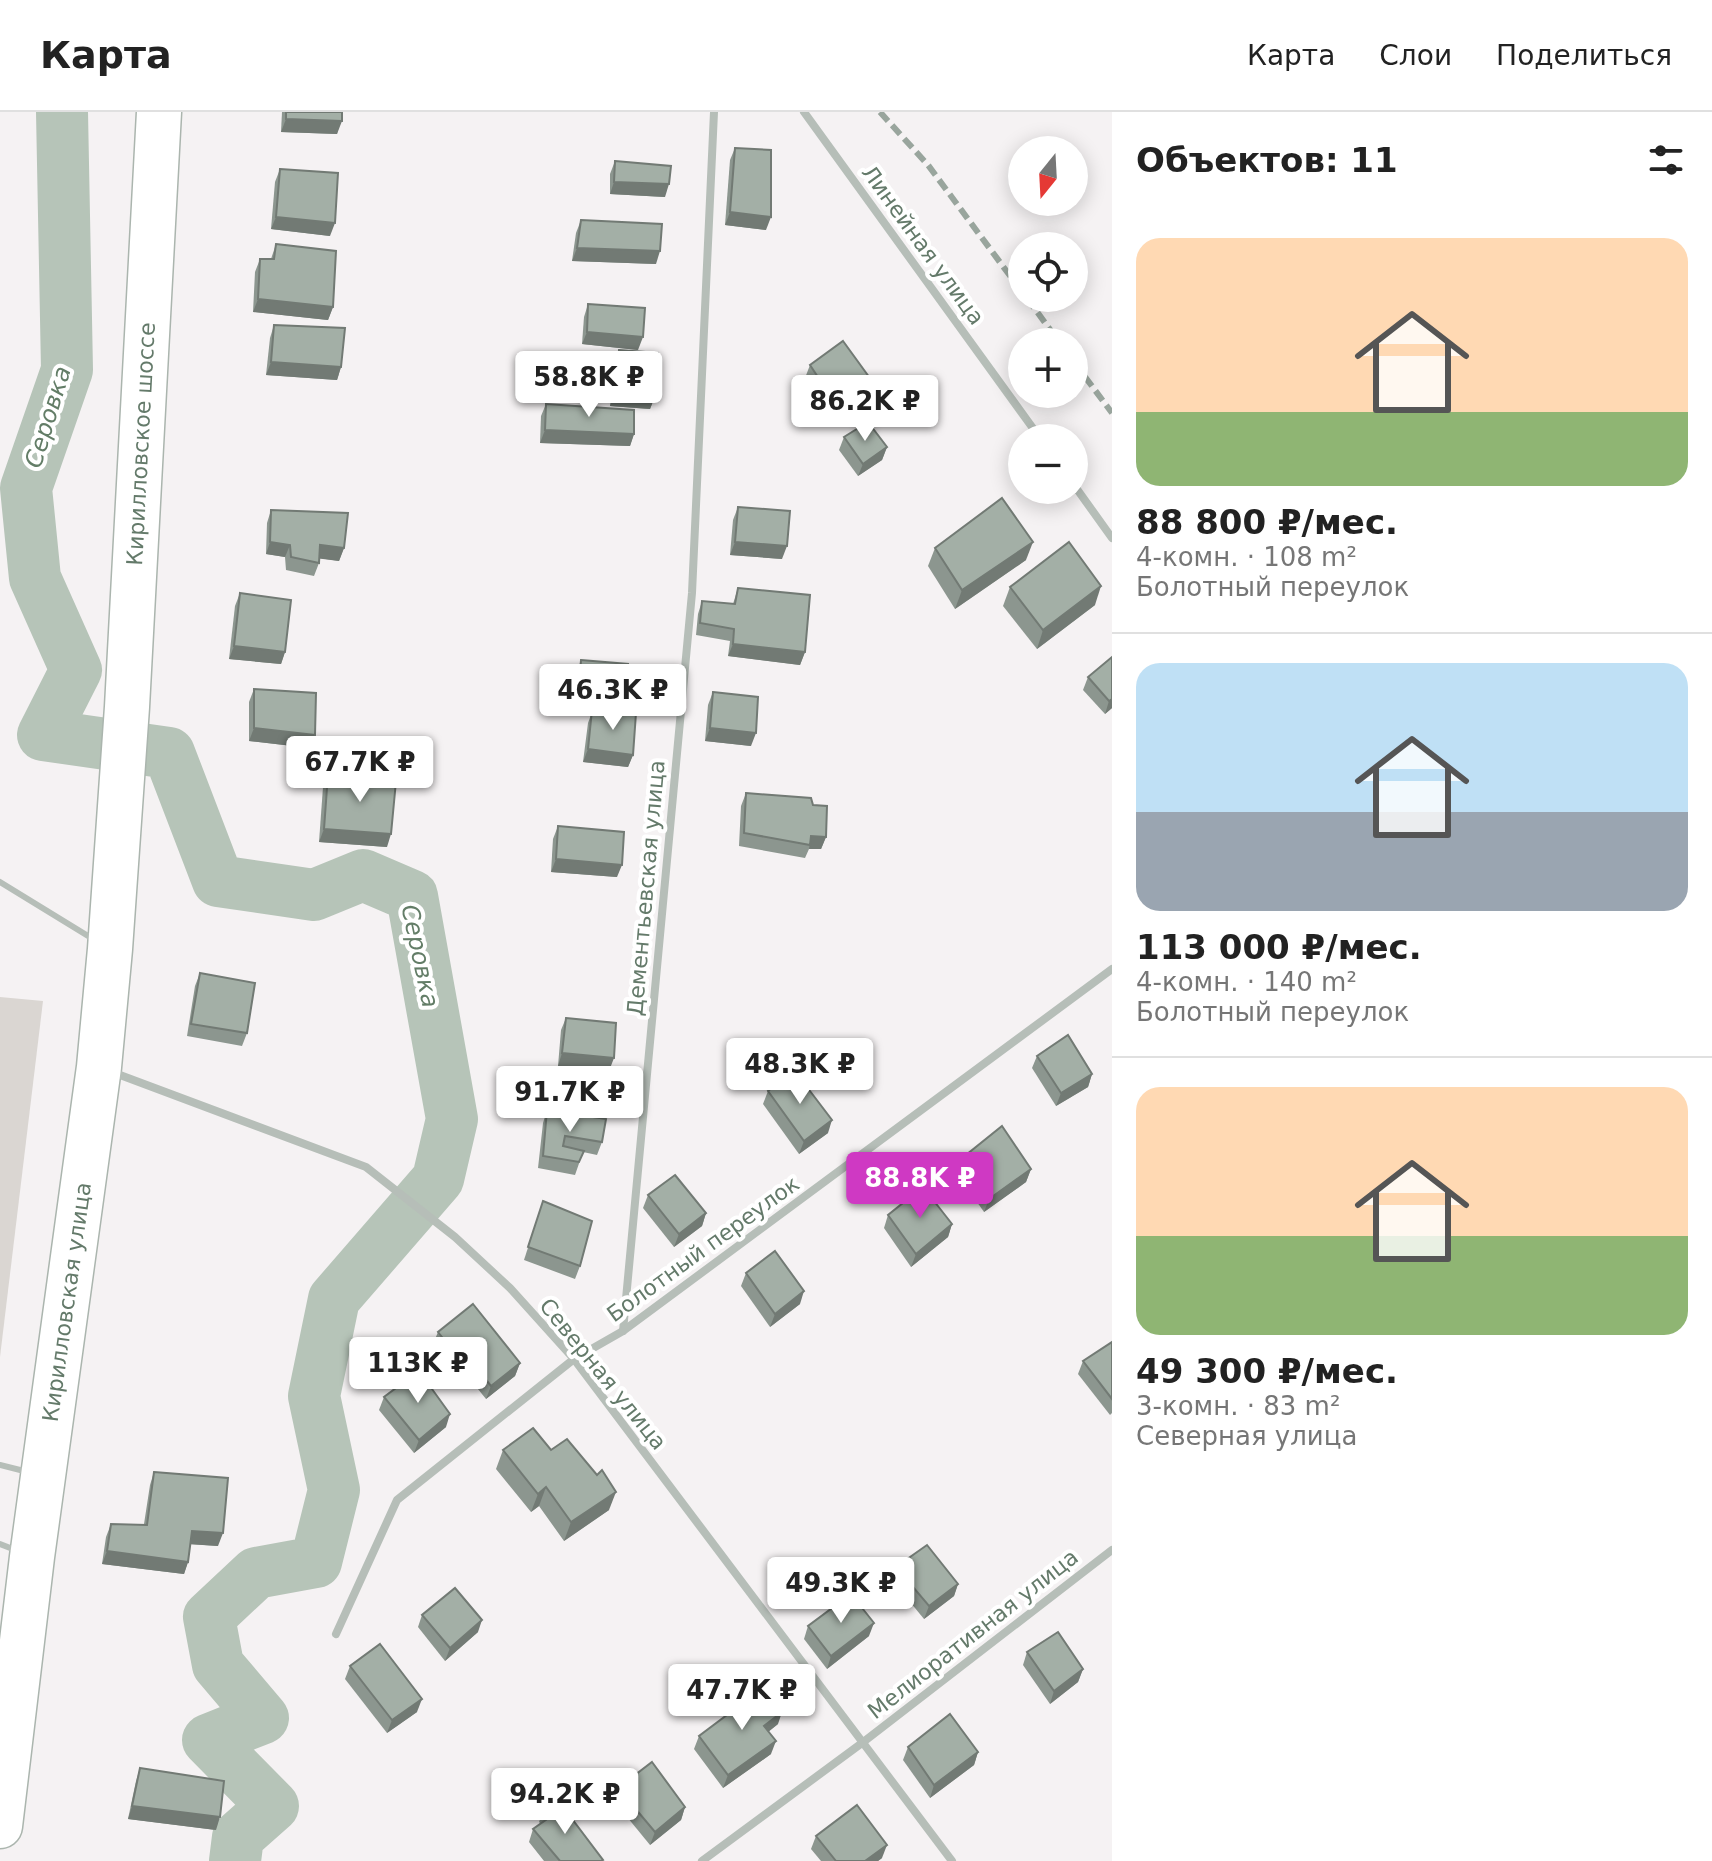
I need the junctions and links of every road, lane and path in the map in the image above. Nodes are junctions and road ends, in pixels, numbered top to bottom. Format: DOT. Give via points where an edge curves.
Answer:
graph roads {
  1 [pos="159,112"];
  2 [pos="714,112"];
  3 [pos="804,112"];
  4 [pos="1030,424"];
  5 [pos="1088,504"];
  6 [pos="1112,538"];
  7 [pos="120,776"];
  8 [pos="0,882"];
  9 [pos="110,949"];
  10 [pos="1112,969"];
  11 [pos="99,1067"];
  12 [pos="623,1331"];
  13 [pos="574,1359"];
  14 [pos="0,1465"];
  15 [pos="43,1476"];
  16 [pos="16,1550"];
  17 [pos="1112,1550"];
  18 [pos="336,1634"];
  19 [pos="862,1743"];
  20 [pos="0,1826"];
  21 [pos="702,1861"];
  22 [pos="952,1861"];
  1 -- 7 [label="main road, Кирилловское шоссе"];
  2 -- 12 [label="street, Дементьевская улица" via="692,593"];
  3 -- 4 [label="street, Линейная улица"];
  5 -- 6 [label="street"];
  7 -- 9 [label="main road, Кирилловская улица"];
  8 -- 9 [label="lane"];
  9 -- 11 [label="main road, Кирилловская улица"];
  10 -- 12 [label="street, Болотный переулок"];
  11 -- 13 [label="street, Северная улица" via="366,1167 455,1237"];
  11 -- 15 [label="main road, Кирилловская улица"];
  12 -- 13 [label="street, Болотный переулок"];
  13 -- 18 [label="street, Болотный переулок" via="397,1500"];
  13 -- 19 [label="street, Северная улица"];
  14 -- 15 [label="lane"];
  15 -- 16 [label="main road, Кирилловская улица"];
  16 -- 20 [label="main road, Кирилловская улица"];
  17 -- 19 [label="street, Мелиоративная улица"];
  19 -- 21 [label="street, Мелиоративная улица"];
  19 -- 22 [label="street, Северная улица"];
}
